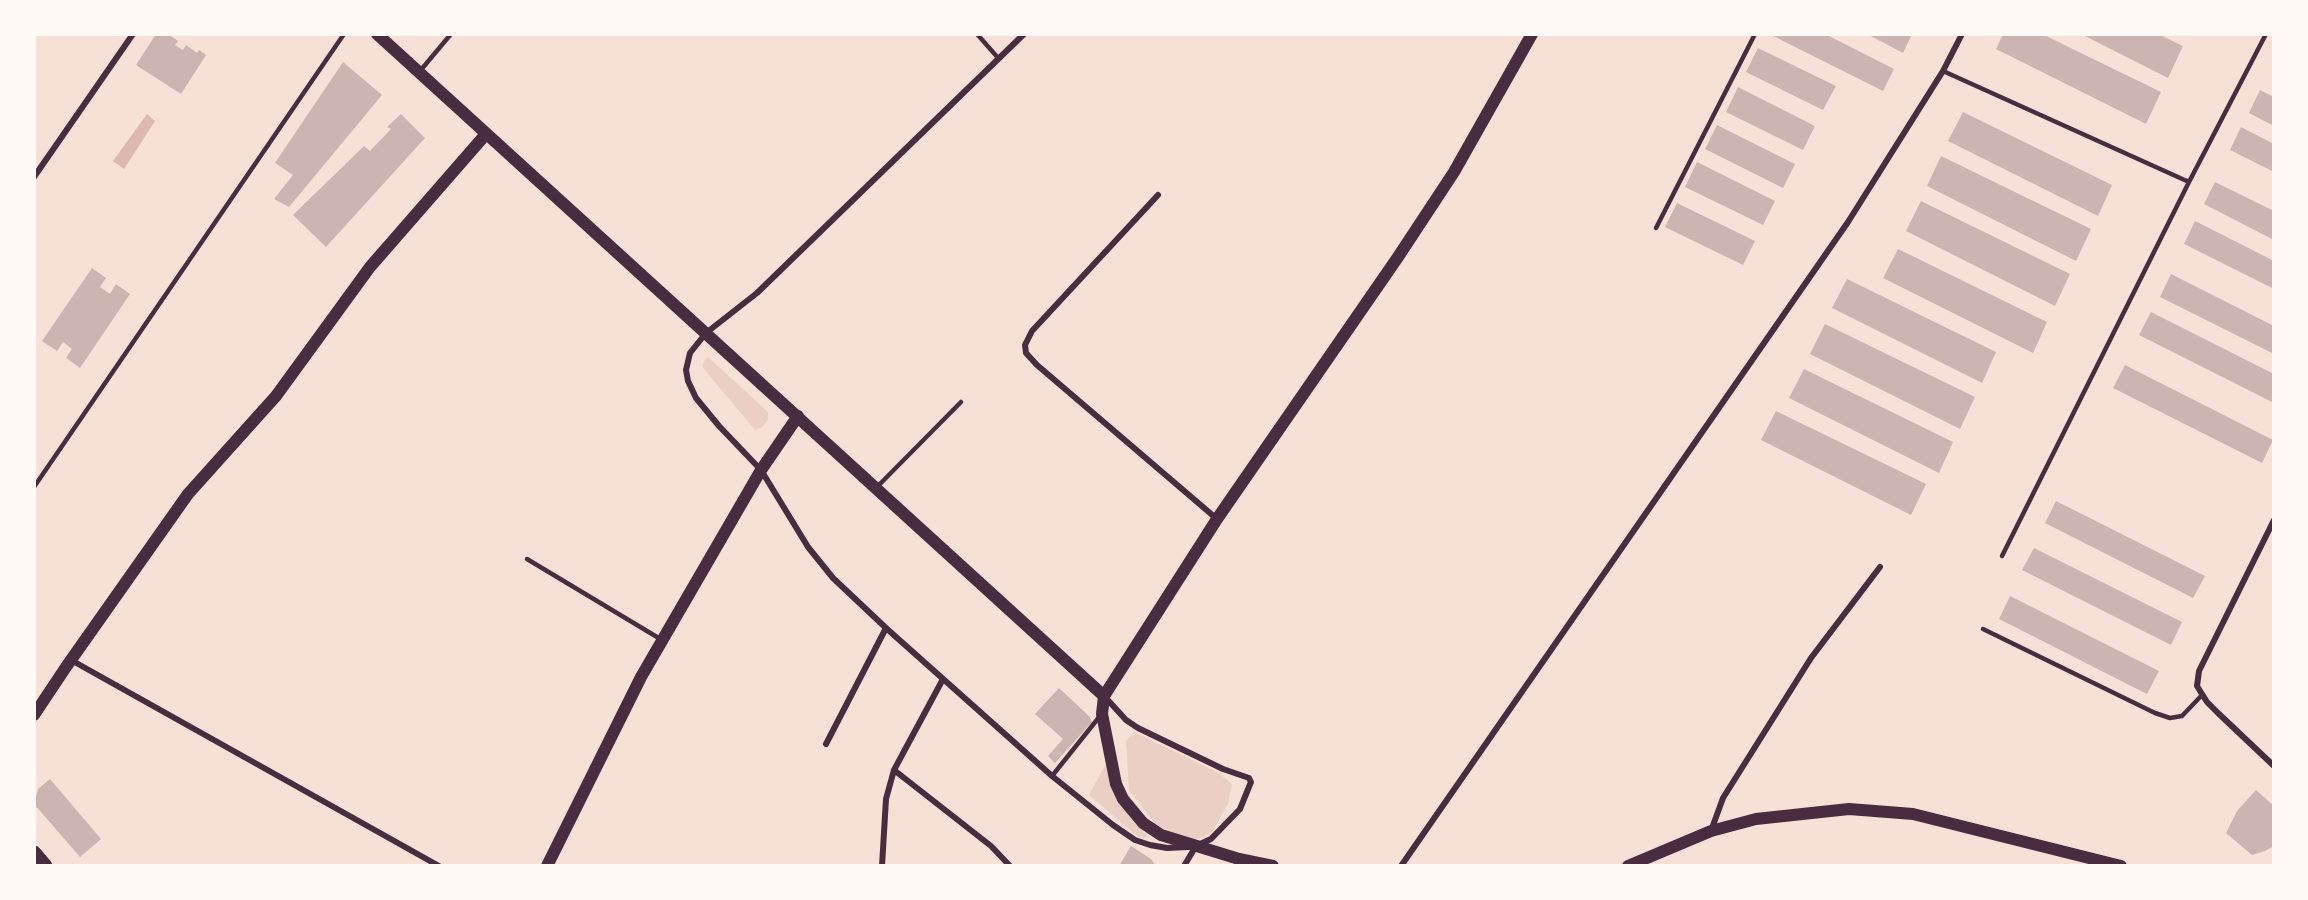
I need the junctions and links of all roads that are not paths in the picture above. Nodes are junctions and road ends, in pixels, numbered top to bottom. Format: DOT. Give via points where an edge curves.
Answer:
graph roads {
  1 [pos="132,34"];
  2 [pos="344,34"];
  3 [pos="377,34"];
  4 [pos="451,34"];
  5 [pos="977,34"];
  6 [pos="1024,34"];
  7 [pos="1532,34"];
  8 [pos="1755,34"];
  9 [pos="1962,34"];
  10 [pos="2266,34"];
  11 [pos="999,59"];
  12 [pos="1943,70"];
  13 [pos="418,73"];
  14 [pos="486,134"];
  15 [pos="34,177"];
  16 [pos="2189,182"];
  17 [pos="1158,195"];
  18 [pos="1656,228"];
  19 [pos="706,333"];
  20 [pos="961,402"];
  21 [pos="798,416"];
  22 [pos="761,470"];
  23 [pos="34,488"];
  24 [pos="876,488"];
  25 [pos="1217,519"];
  26 [pos="2274,520"];
  27 [pos="2002,556"];
  28 [pos="527,559"];
  29 [pos="1880,567"];
  30 [pos="886,628"];
  31 [pos="1983,629"];
  32 [pos="662,640"];
  33 [pos="70,660"];
  34 [pos="943,679"];
  35 [pos="2202,695"];
  36 [pos="1104,696"];
  37 [pos="1102,714"];
  38 [pos="34,716"];
  39 [pos="826,744"];
  40 [pos="2274,766"];
  41 [pos="894,770"];
  42 [pos="1052,776"];
  43 [pos="1711,831"];
  44 [pos="1196,846"];
  45 [pos="34,853"];
  46 [pos="45,866"];
  47 [pos="439,866"];
  48 [pos="547,866"];
  49 [pos="882,866"];
  50 [pos="1010,866"];
  51 [pos="1184,866"];
  52 [pos="1274,866"];
  53 [pos="1401,866"];
  54 [pos="1628,866"];
  55 [pos="2121,866"];
  1 -- 15 [label="street"];
  2 -- 23 [label="lane"];
  3 -- 13 [label="main road"];
  4 -- 13 [label="lane"];
  5 -- 11 [label="lane"];
  6 -- 11 [label="street"];
  7 -- 25 [label="main road" via="1448,182"];
  8 -- 18 [label="lane"];
  9 -- 12 [label="street"];
  10 -- 16 [label="lane"];
  11 -- 19 [label="street" via="757,293"];
  12 -- 16 [label="lane"];
  12 -- 53 [label="street" via="1848,222"];
  13 -- 14 [label="main road"];
  14 -- 19 [label="main road"];
  14 -- 33 [label="main road" via="370,267 276,396 188,494"];
  16 -- 27 [label="lane"];
  17 -- 25 [label="street" via="1032,331 1025,345 1026,353"];
  19 -- 21 [label="main road"];
  19 -- 22 [label="street" via="690,353 687,381 696,399"];
  20 -- 24 [label="lane"];
  21 -- 22 [label="main road"];
  21 -- 24 [label="main road"];
  22 -- 30 [label="street" via="808,547 833,578"];
  22 -- 32 [label="main road"];
  24 -- 36 [label="main road"];
  25 -- 36 [label="main road"];
  26 -- 35 [label="street" via="2199,671 2197,686"];
  28 -- 32 [label="lane"];
  29 -- 43 [label="street" via="1811,658 1723,798"];
  30 -- 34 [label="street"];
  30 -- 39 [label="street"];
  31 -- 35 [label="lane" via="2155,713 2182,716"];
  32 -- 48 [label="main road"];
  33 -- 38 [label="main road"];
  33 -- 47 [label="street"];
  34 -- 41 [label="street"];
  34 -- 42 [label="street"];
  35 -- 40 [label="street"];
  36 -- 37 [label="main road"];
  36 -- 44 [label="street" via="1138,728 1249,778 1251,782 1240,808 1223,829"];
  37 -- 42 [label="lane"];
  37 -- 44 [label="main road" via="1116,784 1123,799 1143,823 1161,835"];
  41 -- 49 [label="street" via="886,799"];
  41 -- 50 [label="street" via="991,846"];
  42 -- 44 [label="street" via="1135,840 1167,848"];
  43 -- 54 [label="main road"];
  43 -- 55 [label="main road" via="1756,819 1849,809 1913,814"];
  44 -- 51 [label="street"];
  44 -- 52 [label="main road"];
  45 -- 46 [label="main road"];
}
